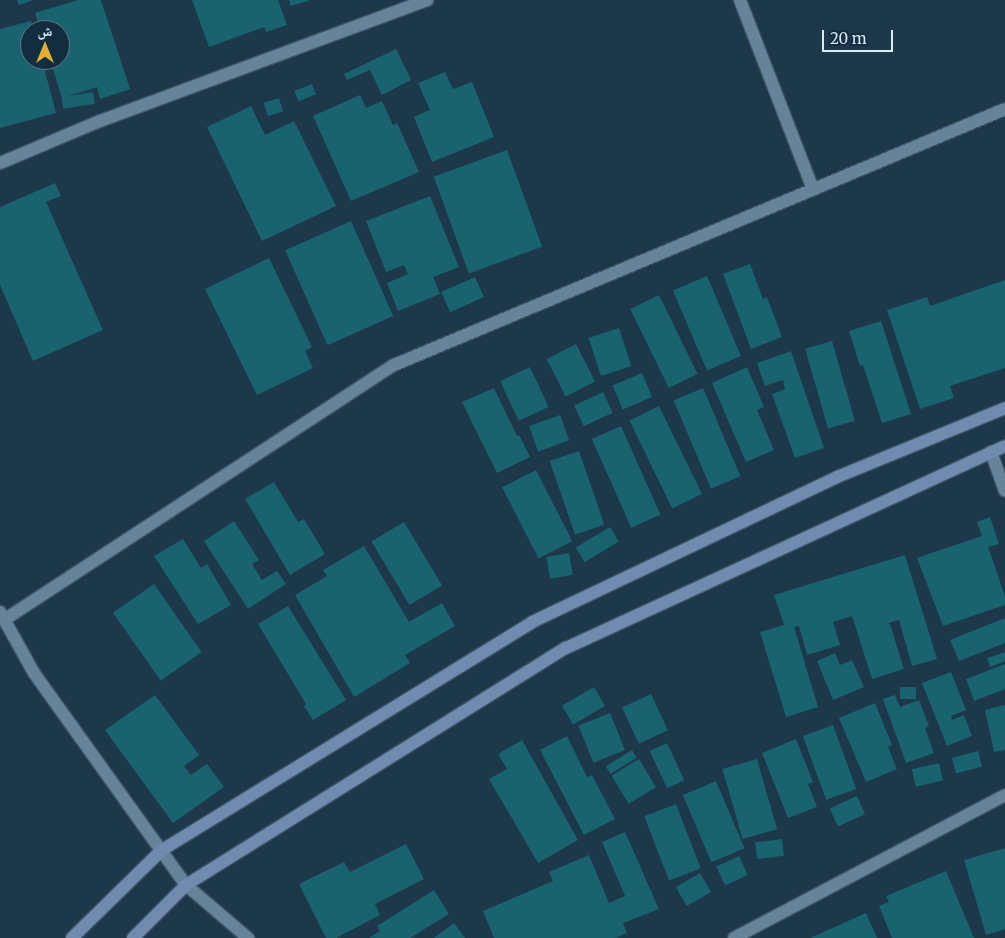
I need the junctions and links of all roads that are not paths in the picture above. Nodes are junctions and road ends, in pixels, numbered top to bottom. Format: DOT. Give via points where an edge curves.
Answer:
graph roads {
  1 [pos="427,0"];
  2 [pos="740,0"];
  3 [pos="1005,109"];
  4 [pos="0,163"];
  5 [pos="813,189"];
  6 [pos="1005,408"];
  7 [pos="1005,446"];
  8 [pos="990,452"];
  9 [pos="1005,491"];
  10 [pos="2,616"];
  11 [pos="1005,795"];
  12 [pos="162,850"];
  13 [pos="186,885"];
  14 [pos="72,938"];
  15 [pos="133,938"];
  16 [pos="248,938"];
  17 [pos="734,938"];
  1 -- 4 [label="street" via="100,121"];
  2 -- 5 [label="street"];
  3 -- 5 [label="street"];
  5 -- 10 [label="street" via="394,365"];
  6 -- 12 [label="street" via="837,477 532,622"];
  7 -- 8 [label="street"];
  8 -- 9 [label="street"];
  8 -- 13 [label="street" via="566,648"];
  10 -- 12 [label="street" via="34,673"];
  11 -- 17 [label="street"];
  12 -- 13 [label="street"];
  12 -- 14 [label="street"];
  13 -- 15 [label="street"];
  13 -- 16 [label="street"];
}
